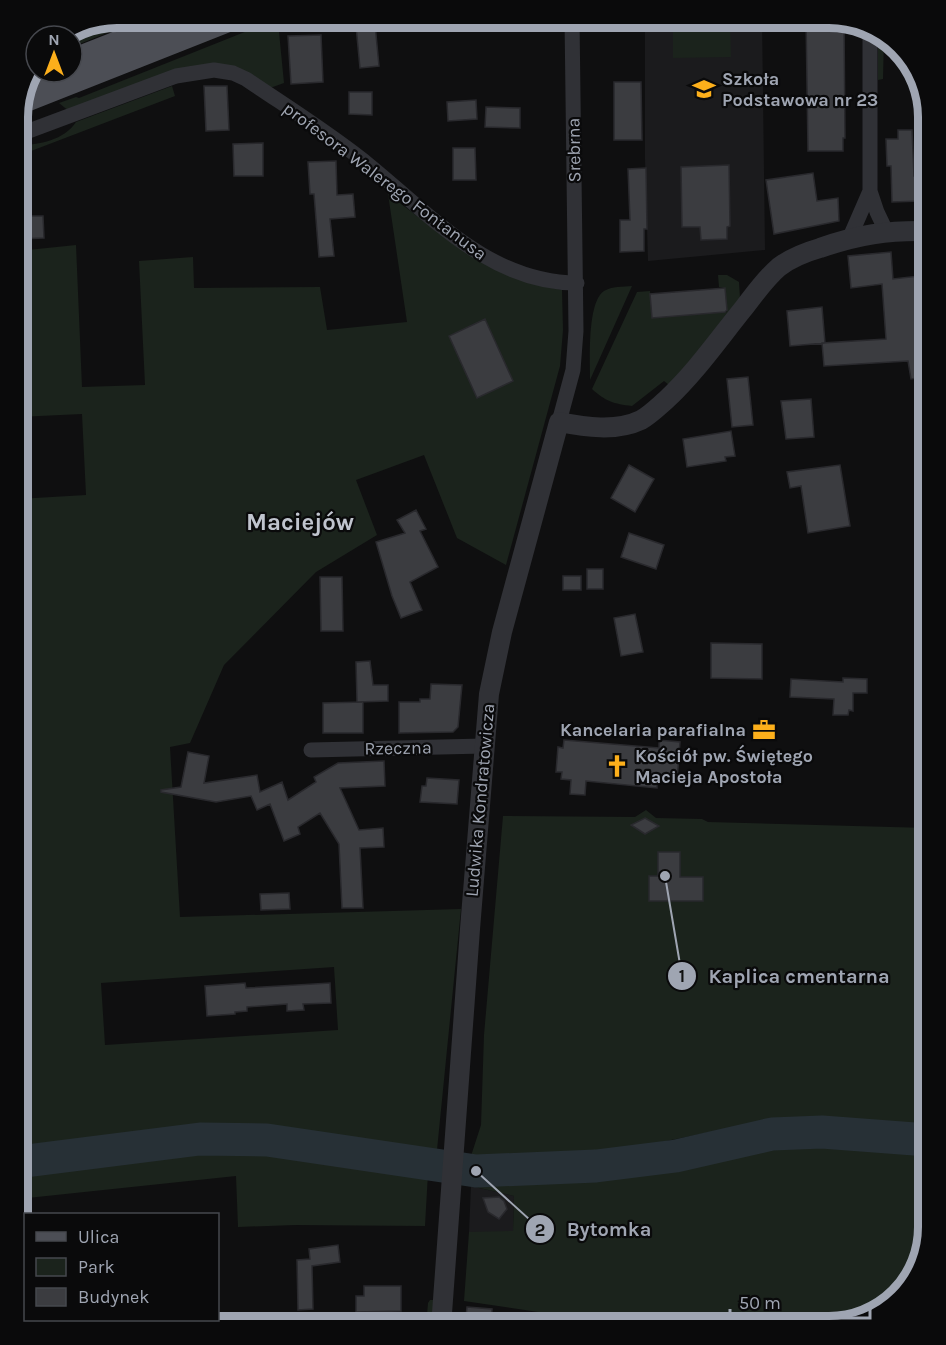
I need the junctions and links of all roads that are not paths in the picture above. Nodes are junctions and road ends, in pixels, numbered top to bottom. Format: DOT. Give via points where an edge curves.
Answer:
graph roads {
  1 [pos="156,28"];
  2 [pos="207,28"];
  3 [pos="572,29"];
  4 [pos="870,39"];
  5 [pos="84,56"];
  6 [pos="31,98"];
  7 [pos="29,131"];
  8 [pos="870,191"];
  9 [pos="886,231"];
  10 [pos="918,231"];
  11 [pos="850,237"];
  12 [pos="577,283"];
  13 [pos="559,422"];
  14 [pos="484,746"];
  15 [pos="311,750"];
  16 [pos="442,1316"];
  1 -- 5 [label="main road"];
  2 -- 6 [label="main road"];
  3 -- 12 [label="street, Srebrna"];
  4 -- 8 [label="street"];
  7 -- 12 [label="street, profesora Walerego Fontanusa" via="176,76 214,70 233,73 323,131 478,252 528,275"];
  8 -- 9 [label="street"];
  8 -- 11 [label="street"];
  9 -- 10 [label="street"];
  9 -- 11 [label="street"];
  11 -- 13 [label="street" via="805,253 778,268 692,373 648,415 628,424 594,427"];
  12 -- 13 [label="street, Ludwika Kondratowicza" via="574,362"];
  13 -- 14 [label="street, Ludwika Kondratowicza" via="502,632 489,694"];
  14 -- 15 [label="street, Rzeczna"];
  14 -- 16 [label="street, Ludwika Kondratowicza"];
}
